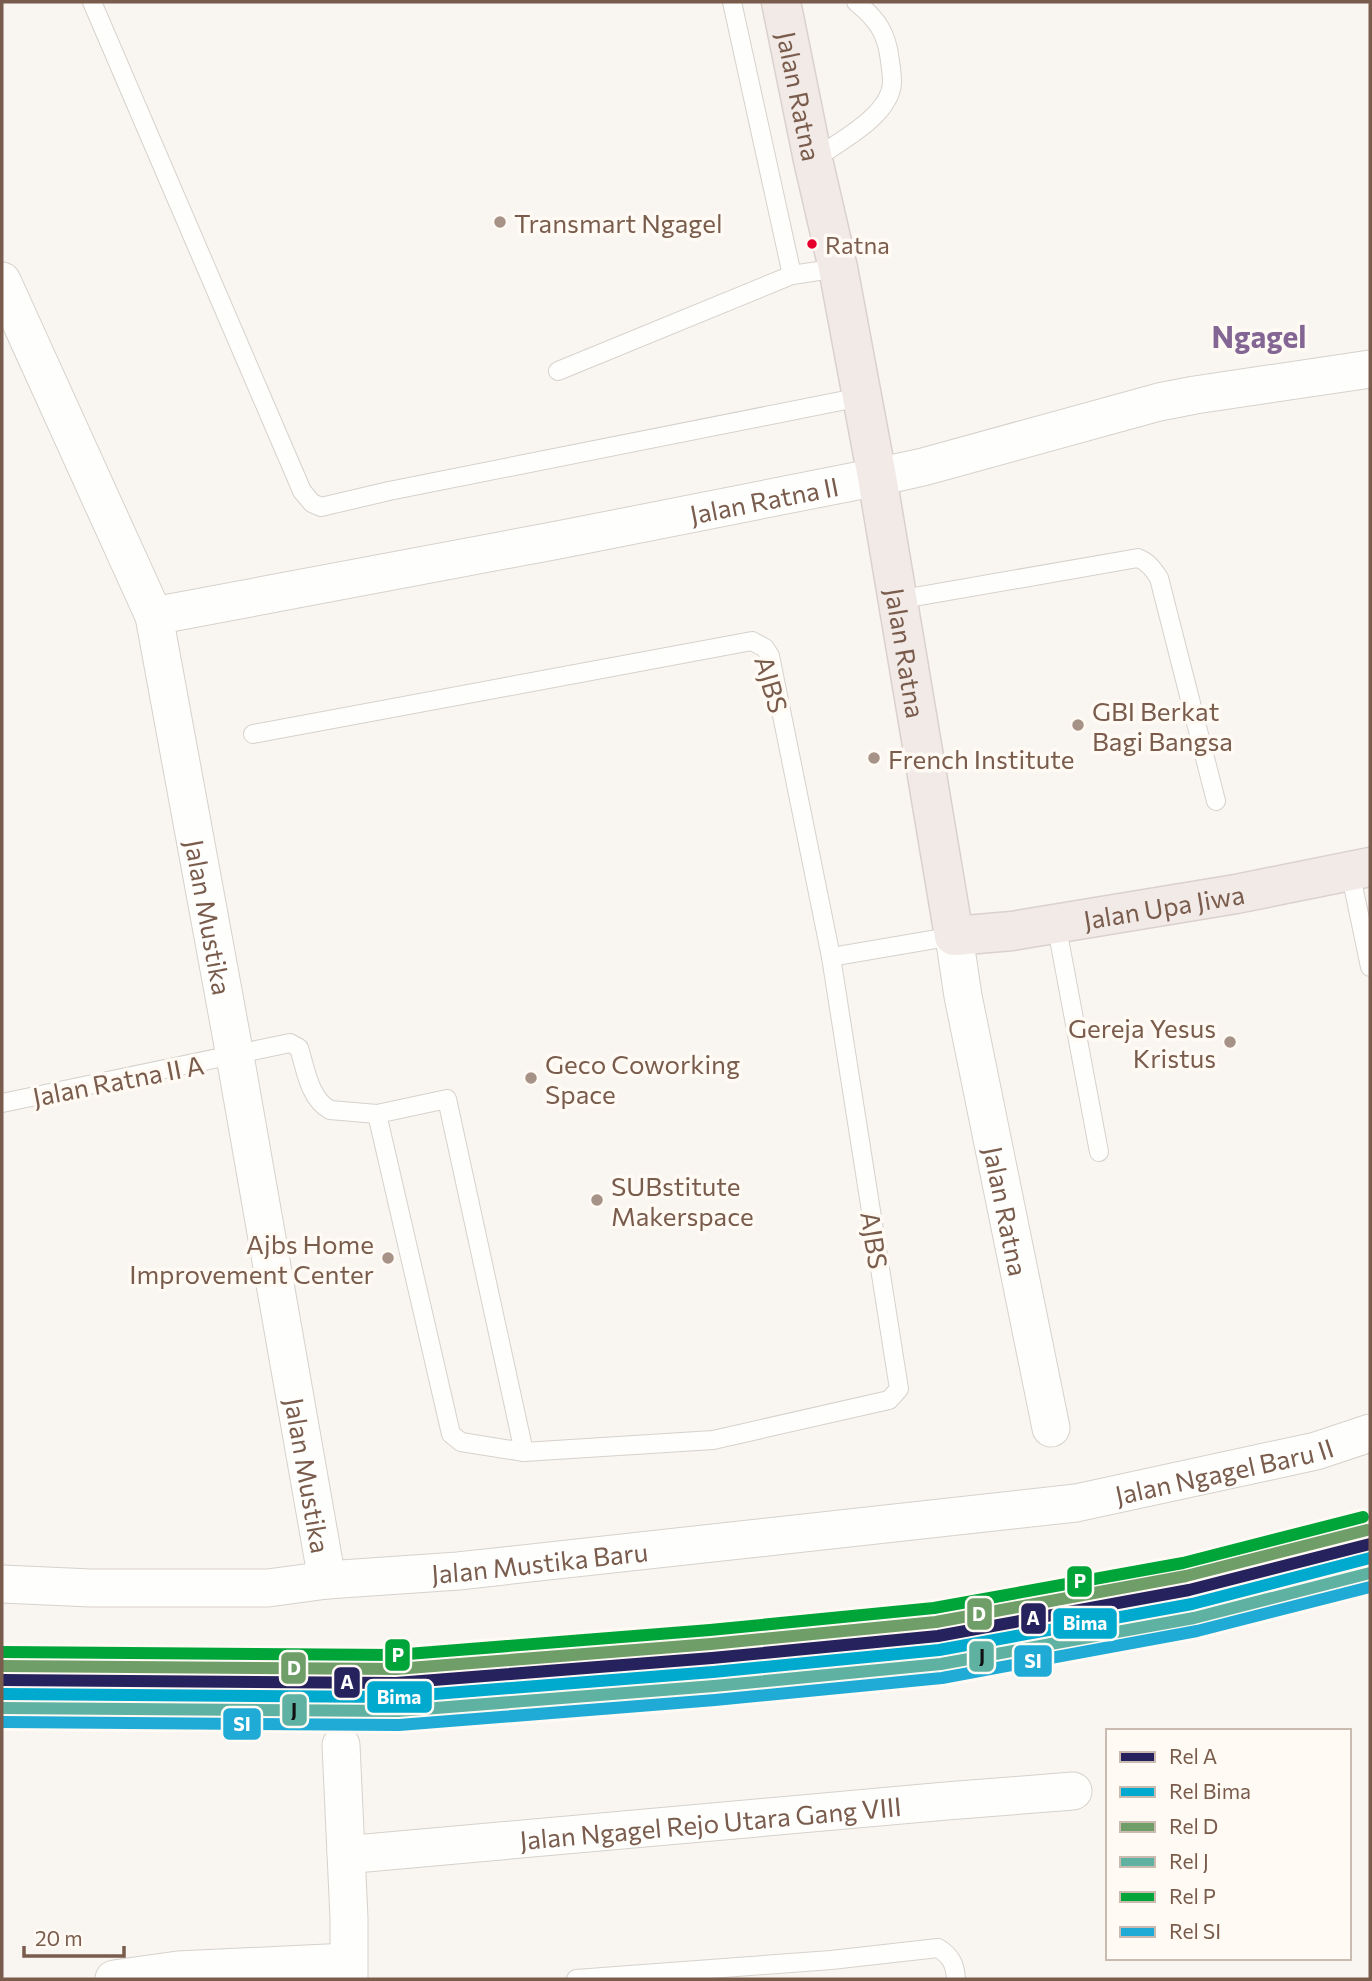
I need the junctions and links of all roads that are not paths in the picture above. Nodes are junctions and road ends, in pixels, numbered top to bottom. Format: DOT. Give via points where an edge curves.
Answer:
graph roads {
  1 [pos="92,2"];
  2 [pos="732,2"];
  3 [pos="781,2"];
  4 [pos="856,2"];
  5 [pos="813,160"];
  6 [pos="838,268"];
  7 [pos="792,275"];
  8 [pos="2,281"];
  9 [pos="1370,369"];
  10 [pos="558,371"];
  11 [pos="861,397"];
  12 [pos="877,477"];
  13 [pos="897,600"];
  14 [pos="154,616"];
  15 [pos="253,734"];
  16 [pos="1216,801"];
  17 [pos="1362,884"];
  18 [pos="1056,923"];
  19 [pos="954,936"];
  20 [pos="831,957"];
  21 [pos="1370,967"];
  22 [pos="235,1056"];
  23 [pos="2,1103"];
  24 [pos="377,1114"];
  25 [pos="1099,1152"];
  26 [pos="1051,1428"];
  27 [pos="1370,1433"];
  28 [pos="524,1452"];
  29 [pos="1076,1503"];
  30 [pos="327,1580"];
  31 [pos="2,1584"];
  32 [pos="341,1745"];
  33 [pos="1073,1791"];
  34 [pos="346,1852"];
  35 [pos="348,1970"];
  36 [pos="114,1979"];
  37 [pos="576,1979"];
  38 [pos="956,1979"];
  1 -- 11 [label="lane" via="302,491 312,503 321,507"];
  2 -- 7 [label="lane"];
  3 -- 5 [label="highway, Jalan Ratna"];
  4 -- 5 [label="lane" via="870,13 888,41 892,84 885,105 872,119"];
  5 -- 6 [label="highway, Jalan Ratna"];
  6 -- 7 [label="lane"];
  6 -- 11 [label="highway, Jalan Ratna"];
  7 -- 10 [label="lane"];
  8 -- 14 [label="street, Jalan Mustika"];
  9 -- 12 [label="street, Jalan Ratna II" via="1159,402"];
  11 -- 12 [label="highway, Jalan Ratna"];
  12 -- 13 [label="highway, Jalan Ratna"];
  12 -- 14 [label="street, Jalan Ratna II"];
  13 -- 16 [label="lane" via="1138,558 1144,561 1159,578"];
  13 -- 19 [label="highway, Jalan Ratna"];
  14 -- 22 [label="street, Jalan Mustika"];
  15 -- 20 [label="lane, AJBS" via="752,641 760,644 770,656"];
  17 -- 18 [label="highway, Jalan Upa Jiwa" via="1236,894"];
  17 -- 21 [label="lane"];
  18 -- 19 [label="highway, Jalan Upa Jiwa"];
  18 -- 25 [label="lane"];
  19 -- 20 [label="lane"];
  19 -- 26 [label="street, Jalan Ratna"];
  20 -- 28 [label="lane, AJBS" via="899,1389 889,1400 713,1440"];
  22 -- 23 [label="lane, Jalan Ratna II A"];
  22 -- 24 [label="lane" via="295,1044 314,1095 324,1106"];
  22 -- 30 [label="street, Jalan Mustika"];
  24 -- 28 [label="lane, AJBS" via="451,1434 461,1443"];
  24 -- 28 [label="lane" via="447,1099"];
  27 -- 29 [label="street, Jalan Ngagel Baru II" via="1316,1451"];
  29 -- 30 [label="street, Jalan Mustika Baru" via="458,1571"];
  30 -- 31 [label="street, Jalan Mustika Baru" via="268,1588"];
  32 -- 34 [label="street"];
  33 -- 34 [label="street, Jalan Ngagel Rejo Utara Gang VIII"];
  34 -- 35 [label="street"];
  35 -- 36 [label="street" via="178,1970"];
  37 -- 38 [label="lane" via="831,1961 938,1948 949,1955"];
}
